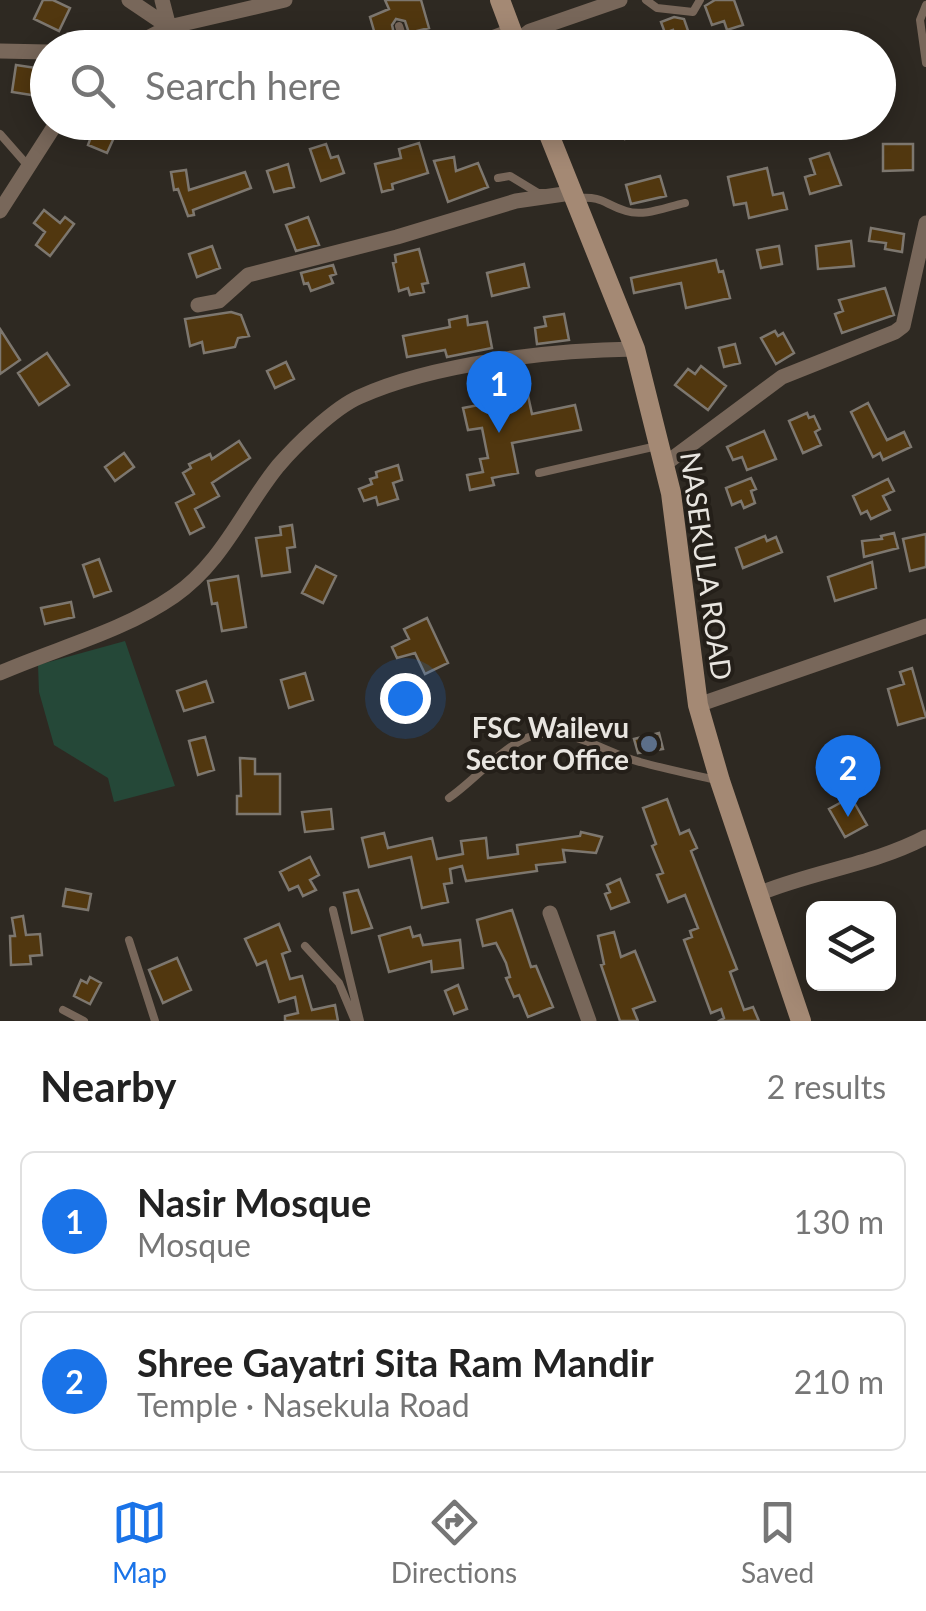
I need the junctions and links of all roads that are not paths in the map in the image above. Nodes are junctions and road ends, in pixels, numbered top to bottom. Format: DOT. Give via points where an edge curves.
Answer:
graph roads {
  1 [pos="130,0"];
  2 [pos="162,0"];
  3 [pos="285,0"];
  4 [pos="500,0"];
  5 [pos="620,0"];
  6 [pos="646,0"];
  7 [pos="700,0"];
  8 [pos="926,4"];
  9 [pos="169,26"];
  10 [pos="399,26"];
  11 [pos="162,30"];
  12 [pos="400,30"];
  13 [pos="508,30"];
  14 [pos="533,30"];
  15 [pos="0,51"];
  16 [pos="30,52"];
  17 [pos="926,64"];
  18 [pos="0,134"];
  19 [pos="46,140"];
  20 [pos="551,140"];
  21 [pos="30,168"];
  22 [pos="498,178"];
  23 [pos="571,193"];
  24 [pos="685,203"];
  25 [pos="0,211"];
  26 [pos="926,224"];
  27 [pos="198,306"];
  28 [pos="906,316"];
  29 [pos="926,320"];
  30 [pos="635,349"];
  31 [pos="663,455"];
  32 [pos="540,473"];
  33 [pos="926,626"];
  34 [pos="0,673"];
  35 [pos="698,705"];
  36 [pos="720,781"];
  37 [pos="449,798"];
  38 [pos="926,837"];
  39 [pos="758,894"];
  40 [pos="333,910"];
  41 [pos="550,913"];
  42 [pos="129,940"];
  43 [pos="305,946"];
  44 [pos="63,1010"];
  45 [pos="84,1021"];
  46 [pos="155,1021"];
  47 [pos="358,1021"];
  48 [pos="589,1021"];
  49 [pos="801,1021"];
  1 -- 9 [label="street"];
  2 -- 9 [label="street"];
  3 -- 9 [label="street"];
  4 -- 13 [label="main road"];
  5 -- 14 [label="street"];
  6 -- 7 [label="lane" via="692,12"];
  8 -- 17 [label="lane" via="920,20"];
  9 -- 11 [label="street"];
  10 -- 12 [label="lane"];
  15 -- 16 [label="street"];
  18 -- 21 [label="lane"];
  19 -- 21 [label="street"];
  20 -- 23 [label="main road, NASEKULA ROAD"];
  21 -- 25 [label="street"];
  22 -- 23 [label="lane" via="520,179 538,193"];
  23 -- 24 [label="lane" via="599,196 640,214"];
  23 -- 27 [label="street" via="516,201 248,274 220,301"];
  23 -- 30 [label="main road, NASEKULA ROAD"];
  26 -- 28 [label="street"];
  28 -- 29 [label="street"];
  28 -- 31 [label="street" via="895,332 782,377"];
  30 -- 31 [label="main road, NASEKULA ROAD"];
  30 -- 34 [label="street" via="495,362 355,398 278,466 212,560 175,595 127,622"];
  31 -- 32 [label="lane"];
  31 -- 35 [label="main road, NASEKULA ROAD"];
  33 -- 35 [label="street"];
  35 -- 36 [label="main road, NASEKULA ROAD"];
  36 -- 37 [label="lane" via="636,762 564,733 531,736 511,747"];
  36 -- 39 [label="main road, NASEKULA ROAD"];
  38 -- 39 [label="street"];
  39 -- 49 [label="main road, NASEKULA ROAD"];
  40 -- 47 [label="lane"];
  41 -- 48 [label="street"];
  42 -- 46 [label="lane"];
  43 -- 47 [label="lane" via="339,983"];
  44 -- 45 [label="lane"];
}
